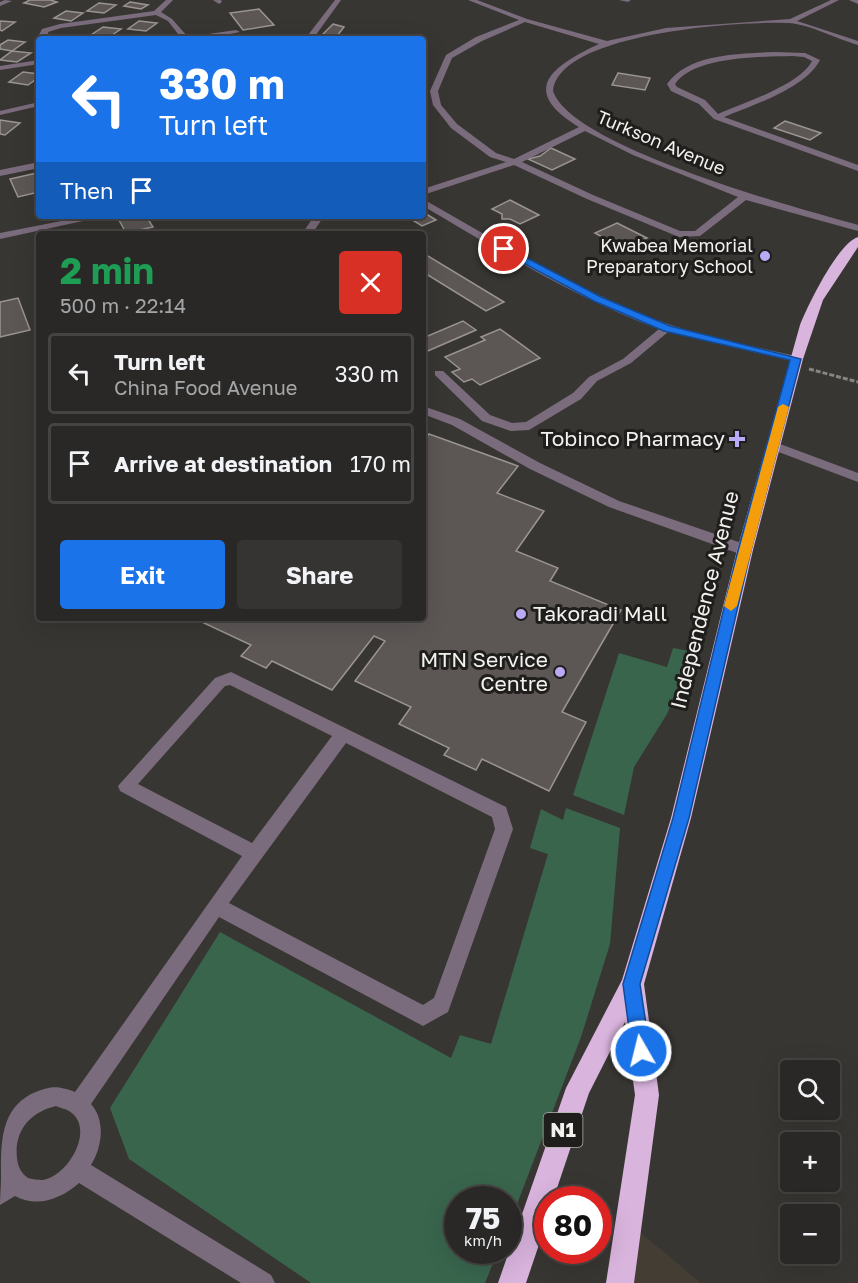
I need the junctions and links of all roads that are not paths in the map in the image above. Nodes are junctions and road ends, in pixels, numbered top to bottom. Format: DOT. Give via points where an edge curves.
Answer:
graph roads {
  1 [pos="9,0"];
  2 [pos="170,0"];
  3 [pos="338,0"];
  4 [pos="471,0"];
  5 [pos="622,0"];
  6 [pos="628,0"];
  7 [pos="836,0"];
  8 [pos="852,0"];
  9 [pos="858,2"];
  10 [pos="0,4"];
  11 [pos="157,13"];
  12 [pos="525,20"];
  13 [pos="791,21"];
  14 [pos="236,32"];
  15 [pos="44,36"];
  16 [pos="183,36"];
  17 [pos="210,36"];
  18 [pos="311,36"];
  19 [pos="858,43"];
  20 [pos="608,44"];
  21 [pos="36,62"];
  22 [pos="0,68"];
  23 [pos="36,105"];
  24 [pos="0,113"];
  25 [pos="717,117"];
  26 [pos="584,128"];
  27 [pos="514,162"];
  28 [pos="36,166"];
  29 [pos="858,168"];
  30 [pos="0,173"];
  31 [pos="426,191"];
  32 [pos="745,196"];
  33 [pos="426,204"];
  34 [pos="86,219"];
  35 [pos="62,224"];
  36 [pos="858,228"];
  37 [pos="66,231"];
  38 [pos="0,237"];
  39 [pos="858,241"];
  40 [pos="667,328"];
  41 [pos="795,362"];
  42 [pos="439,373"];
  43 [pos="426,411"];
  44 [pos="772,445"];
  45 [pos="858,478"];
  46 [pos="745,550"];
  47 [pos="343,734"];
  48 [pos="254,853"];
  49 [pos="216,906"];
  50 [pos="632,984"];
  51 [pos="79,1104"];
  52 [pos="77,1169"];
  53 [pos="7,1188"];
  54 [pos="263,1283"];
  55 [pos="512,1283"];
  56 [pos="620,1283"];
  1 -- 10 [label="street"];
  2 -- 11 [label="street"];
  3 -- 18 [label="street"];
  4 -- 12 [label="street"];
  5 -- 6 [label="street"];
  7 -- 13 [label="street"];
  8 -- 9 [label="street"];
  11 -- 15 [label="street" via="60,26 45,31"];
  11 -- 16 [label="street" via="170,20"];
  12 -- 20 [label="street"];
  12 -- 27 [label="street" via="479,39 449,57 434,91 437,105 454,126 493,155"];
  13 -- 19 [label="street"];
  13 -- 20 [label="street, Turkson Avenue" via="676,28 620,38"];
  14 -- 17 [label="street"];
  20 -- 26 [label="street, Turkson Avenue" via="565,64 549,85 558,108"];
  21 -- 22 [label="street"];
  23 -- 24 [label="street"];
  25 -- 25 [label="street" via="702,102 674,89 671,84 677,73 730,58 798,54 816,60 812,71"];
  25 -- 29 [label="street"];
  26 -- 27 [label="street"];
  26 -- 32 [label="street, Turkson Avenue"];
  27 -- 31 [label="street"];
  27 -- 32 [label="street" via="679,234 698,234"];
  28 -- 30 [label="street"];
  32 -- 36 [label="street, Turkson Avenue"];
  33 -- 40 [label="street" via="587,294"];
  34 -- 35 [label="street"];
  35 -- 37 [label="street"];
  35 -- 38 [label="street"];
  39 -- 41 [label="highway, Independence Avenue / N1" via="817,300"];
  40 -- 41 [label="street"];
  40 -- 42 [label="street" via="627,361 529,426 511,427 486,418"];
  41 -- 44 [label="highway, Independence Avenue / N1"];
  43 -- 46 [label="street" via="456,422 614,504"];
  44 -- 45 [label="street"];
  44 -- 46 [label="highway, Independence Avenue / N1"];
  46 -- 50 [label="highway, Independence Avenue / N1" via="681,818"];
  47 -- 48 [label="street"];
  47 -- 48 [label="street" via="231,678 220,682 126,786"];
  47 -- 49 [label="street" via="500,812 504,829 441,1005 423,1016"];
  48 -- 49 [label="street"];
  49 -- 51 [label="street"];
  50 -- 55 [label="highway, Independence Avenue / N1" via="578,1088"];
  50 -- 56 [label="highway, Independence Avenue / N1" via="647,1095"];
  51 -- 52 [label="street" via="91,1126 86,1156"];
  51 -- 53 [label="street" via="69,1097 43,1098 18,1116 4,1143"];
  52 -- 53 [label="street" via="52,1188"];
  52 -- 54 [label="street"];
}
